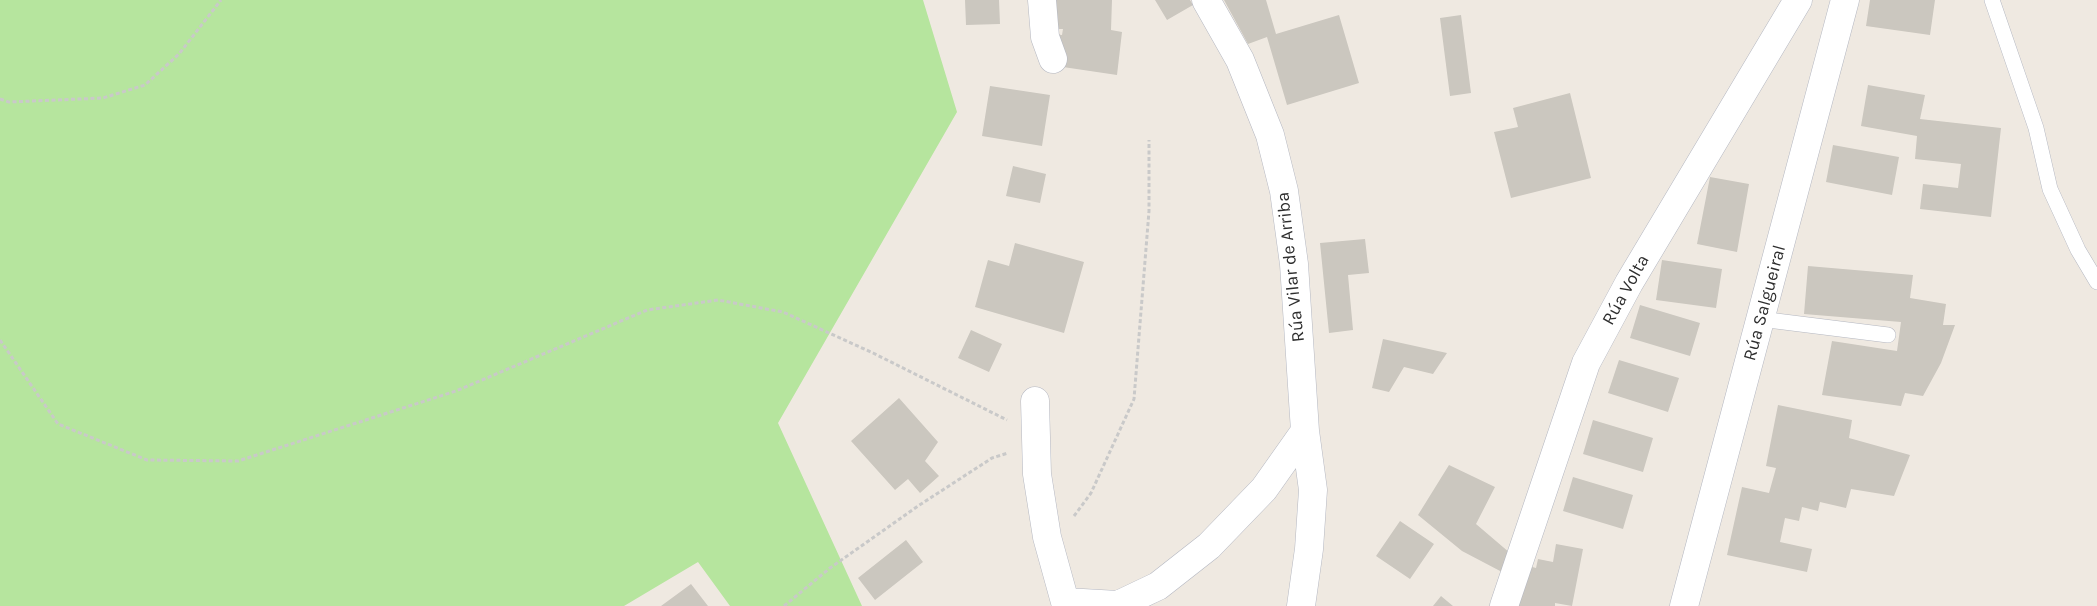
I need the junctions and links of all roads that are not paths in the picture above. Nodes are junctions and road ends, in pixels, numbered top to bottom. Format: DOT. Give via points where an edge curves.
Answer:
graph roads {
  1 [pos="1042,0"];
  2 [pos="1206,0"];
  3 [pos="1798,0"];
  4 [pos="1845,0"];
  5 [pos="1992,0"];
  6 [pos="1053,59"];
  7 [pos="2097,282"];
  8 [pos="1760,319"];
  9 [pos="1888,335"];
  10 [pos="1035,401"];
  11 [pos="1305,431"];
  12 [pos="1059,604"];
  13 [pos="1504,605"];
  14 [pos="1301,606"];
  15 [pos="1684,606"];
  1 -- 6 [label="street" via="1045,36"];
  2 -- 11 [label="street, Rúa Vilar de Arriba" via="1240,60 1270,135 1284,191 1294,264"];
  3 -- 13 [label="street, Rúa Volta" via="1629,283 1586,363"];
  4 -- 8 [label="street, Rúa Salgueiral"];
  5 -- 7 [label="lane" via="2036,128 2050,189 2078,250"];
  8 -- 9 [label="lane"];
  8 -- 15 [label="street, Rúa Salgueiral"];
  10 -- 12 [label="street" via="1037,474"];
  11 -- 12 [label="street" via="1264,489 1209,546 1158,586 1118,605"];
  11 -- 14 [label="street, Rúa Vilar de Arriba" via="1313,490"];
}
